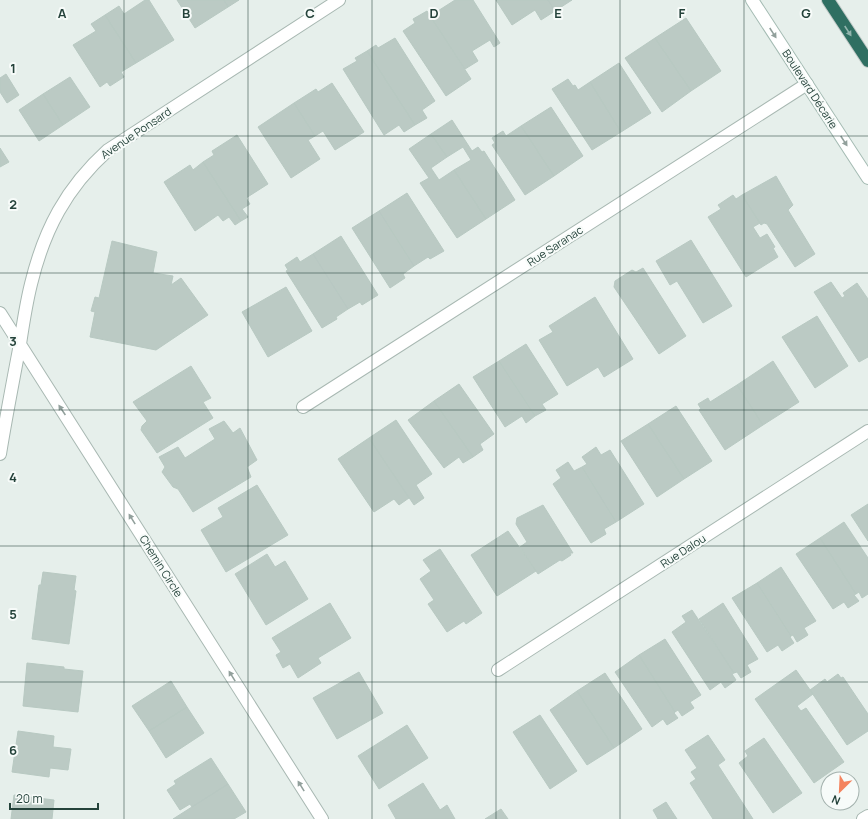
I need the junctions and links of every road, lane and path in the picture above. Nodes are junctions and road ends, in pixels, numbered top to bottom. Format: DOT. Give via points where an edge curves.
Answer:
graph roads {
  1 [pos="339,0"];
  2 [pos="752,0"];
  3 [pos="828,0"];
  4 [pos="868,62"];
  5 [pos="807,84"];
  6 [pos="868,178"];
  7 [pos="0,313"];
  8 [pos="19,345"];
  9 [pos="302,407"];
  10 [pos="868,431"];
  11 [pos="0,454"];
  12 [pos="498,670"];
  13 [pos="868,816"];
  14 [pos="322,819"];
  15 [pos="863,819"];
  1 -- 8 [label="street, Avenue Ponsard" via="108,150 97,160 70,193 46,234 30,286"];
  2 -- 5 [label="street, Boulevard Décarie, one-way"];
  3 -- 4 [label="highway, one-way"];
  5 -- 6 [label="street, Boulevard Décarie, one-way"];
  5 -- 9 [label="street, Rue Saranac"];
  7 -- 8 [label="street, Chemin Circle"];
  8 -- 11 [label="street, Avenue Ponsard"];
  14 -- 8 [label="street, Chemin Circle, one-way"];
  10 -- 12 [label="street, Rue Dalou"];
  13 -- 15 [label="street"];
}
